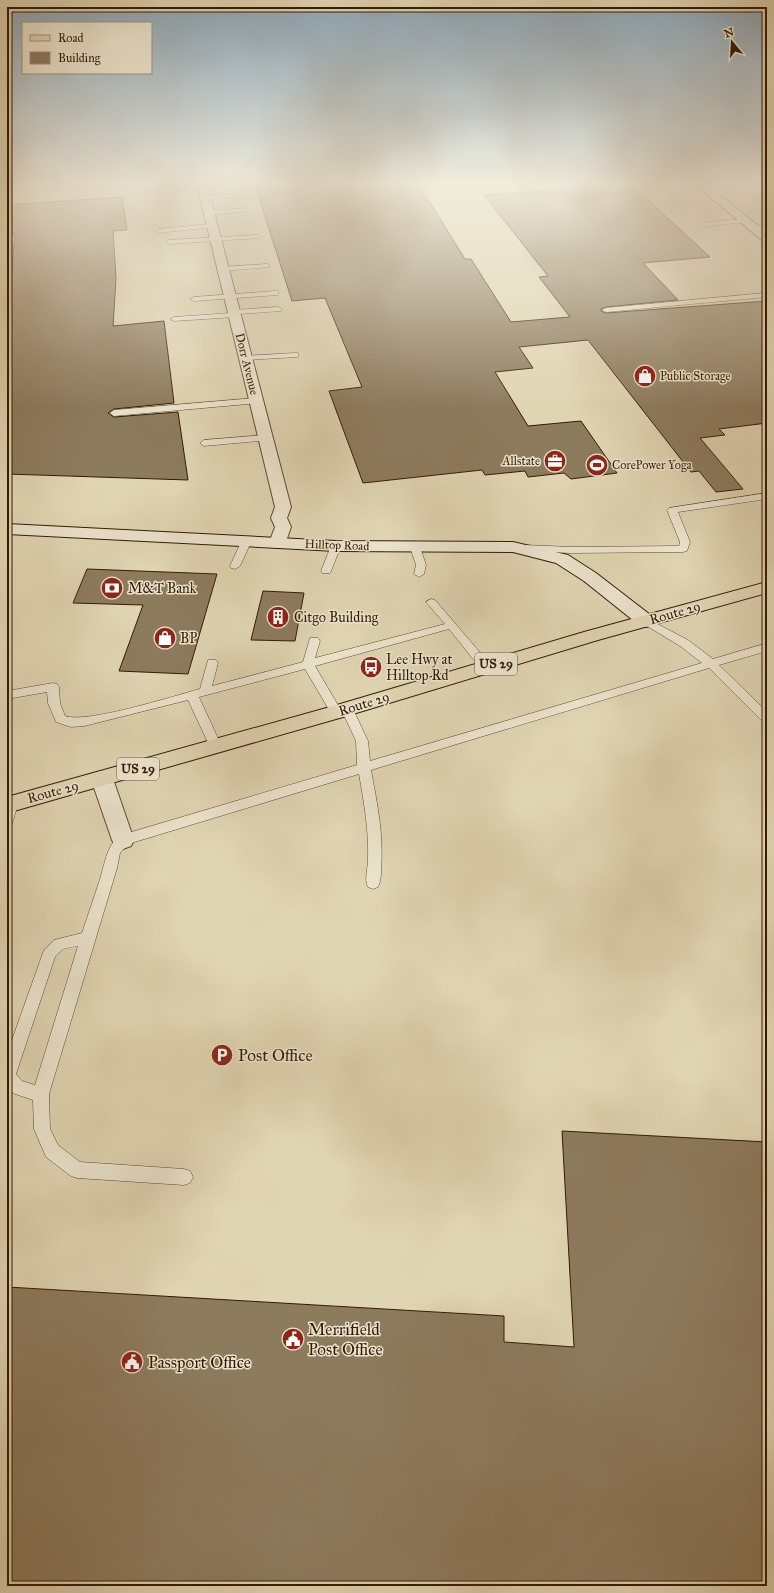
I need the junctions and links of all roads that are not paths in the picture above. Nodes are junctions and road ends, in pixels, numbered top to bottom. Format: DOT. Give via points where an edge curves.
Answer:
graph roads {
  1 [pos="221,259"];
  2 [pos="267,266"];
  3 [pos="223,269"];
  4 [pos="275,293"];
  5 [pos="767,295"];
  6 [pos="230,297"];
  7 [pos="194,300"];
  8 [pos="278,308"];
  9 [pos="606,310"];
  10 [pos="234,314"];
  11 [pos="174,319"];
  12 [pos="295,355"];
  13 [pos="246,358"];
  14 [pos="256,401"];
  15 [pos="114,413"];
  16 [pos="266,438"];
  17 [pos="204,443"];
  18 [pos="767,496"];
  19 [pos="7,529"];
  20 [pos="246,542"];
  21 [pos="278,543"];
  22 [pos="336,546"];
  23 [pos="415,547"];
  24 [pos="513,547"];
  25 [pos="235,566"];
  26 [pos="326,571"];
  27 [pos="419,574"];
  28 [pos="767,587"];
  29 [pos="431,602"];
  30 [pos="646,621"];
  31 [pos="452,625"];
  32 [pos="314,641"];
  33 [pos="767,647"];
  34 [pos="212,663"];
  35 [pos="308,664"];
  36 [pos="711,664"];
  37 [pos="486,668"];
  38 [pos="205,691"];
  39 [pos="7,695"];
  40 [pos="192,695"];
  41 [pos="341,711"];
  42 [pos="767,718"];
  43 [pos="216,747"];
  44 [pos="364,768"];
  45 [pos="102,779"];
  46 [pos="8,810"];
  47 [pos="123,840"];
  48 [pos="373,883"];
  49 [pos="89,938"];
  50 [pos="41,1094"];
  51 [pos="184,1177"];
  1 -- 3 [label="street, Dorr Avenue"];
  2 -- 3 [label="lane"];
  3 -- 6 [label="street, Dorr Avenue"];
  4 -- 6 [label="lane"];
  5 -- 9 [label="lane"];
  6 -- 7 [label="lane"];
  6 -- 10 [label="street, Dorr Avenue"];
  8 -- 10 [label="lane"];
  10 -- 11 [label="lane"];
  10 -- 13 [label="street, Dorr Avenue"];
  12 -- 13 [label="lane"];
  13 -- 14 [label="street, Dorr Avenue"];
  14 -- 15 [label="lane"];
  14 -- 16 [label="street, Dorr Avenue"];
  16 -- 17 [label="lane"];
  16 -- 21 [label="street, Dorr Avenue" via="283,507 280,518 283,527"];
  18 -- 24 [label="lane" via="672,510 684,542 683,549 571,550"];
  19 -- 20 [label="street, Hilltop Road"];
  20 -- 21 [label="street, Hilltop Road"];
  20 -- 25 [label="lane"];
  21 -- 22 [label="street, Hilltop Road"];
  22 -- 23 [label="street, Hilltop Road"];
  22 -- 26 [label="lane"];
  23 -- 24 [label="street, Hilltop Road"];
  23 -- 27 [label="lane" via="421,565"];
  24 -- 30 [label="street, Hilltop Road" via="562,559 590,577"];
  28 -- 30 [label="main road, Route 29 / US 29"];
  29 -- 31 [label="lane"];
  30 -- 36 [label="lane" via="684,643"];
  30 -- 37 [label="main road, Route 29 / US 29"];
  31 -- 35 [label="lane"];
  31 -- 37 [label="lane"];
  32 -- 35 [label="lane"];
  33 -- 36 [label="lane"];
  34 -- 38 [label="lane"];
  35 -- 38 [label="lane"];
  35 -- 41 [label="lane"];
  36 -- 42 [label="lane"];
  36 -- 44 [label="lane"];
  37 -- 41 [label="main road, Route 29 / US 29"];
  38 -- 40 [label="lane"];
  39 -- 40 [label="lane" via="53,688 54,703 60,719 71,723 141,709"];
  40 -- 43 [label="lane"];
  41 -- 43 [label="main road, Route 29 / US 29"];
  41 -- 44 [label="lane" via="362,741"];
  43 -- 45 [label="main road, Route 29 / US 29"];
  44 -- 47 [label="lane"];
  44 -- 48 [label="lane" via="374,821"];
  45 -- 46 [label="main road, Route 29 / US 29"];
  45 -- 47 [label="street"];
  47 -- 49 [label="lane" via="111,858"];
  49 -- 50 [label="lane"];
  49 -- 50 [label="lane" via="59,944 49,954 8,1074 17,1088"];
  50 -- 51 [label="lane" via="42,1129 52,1151 76,1170"];
}
